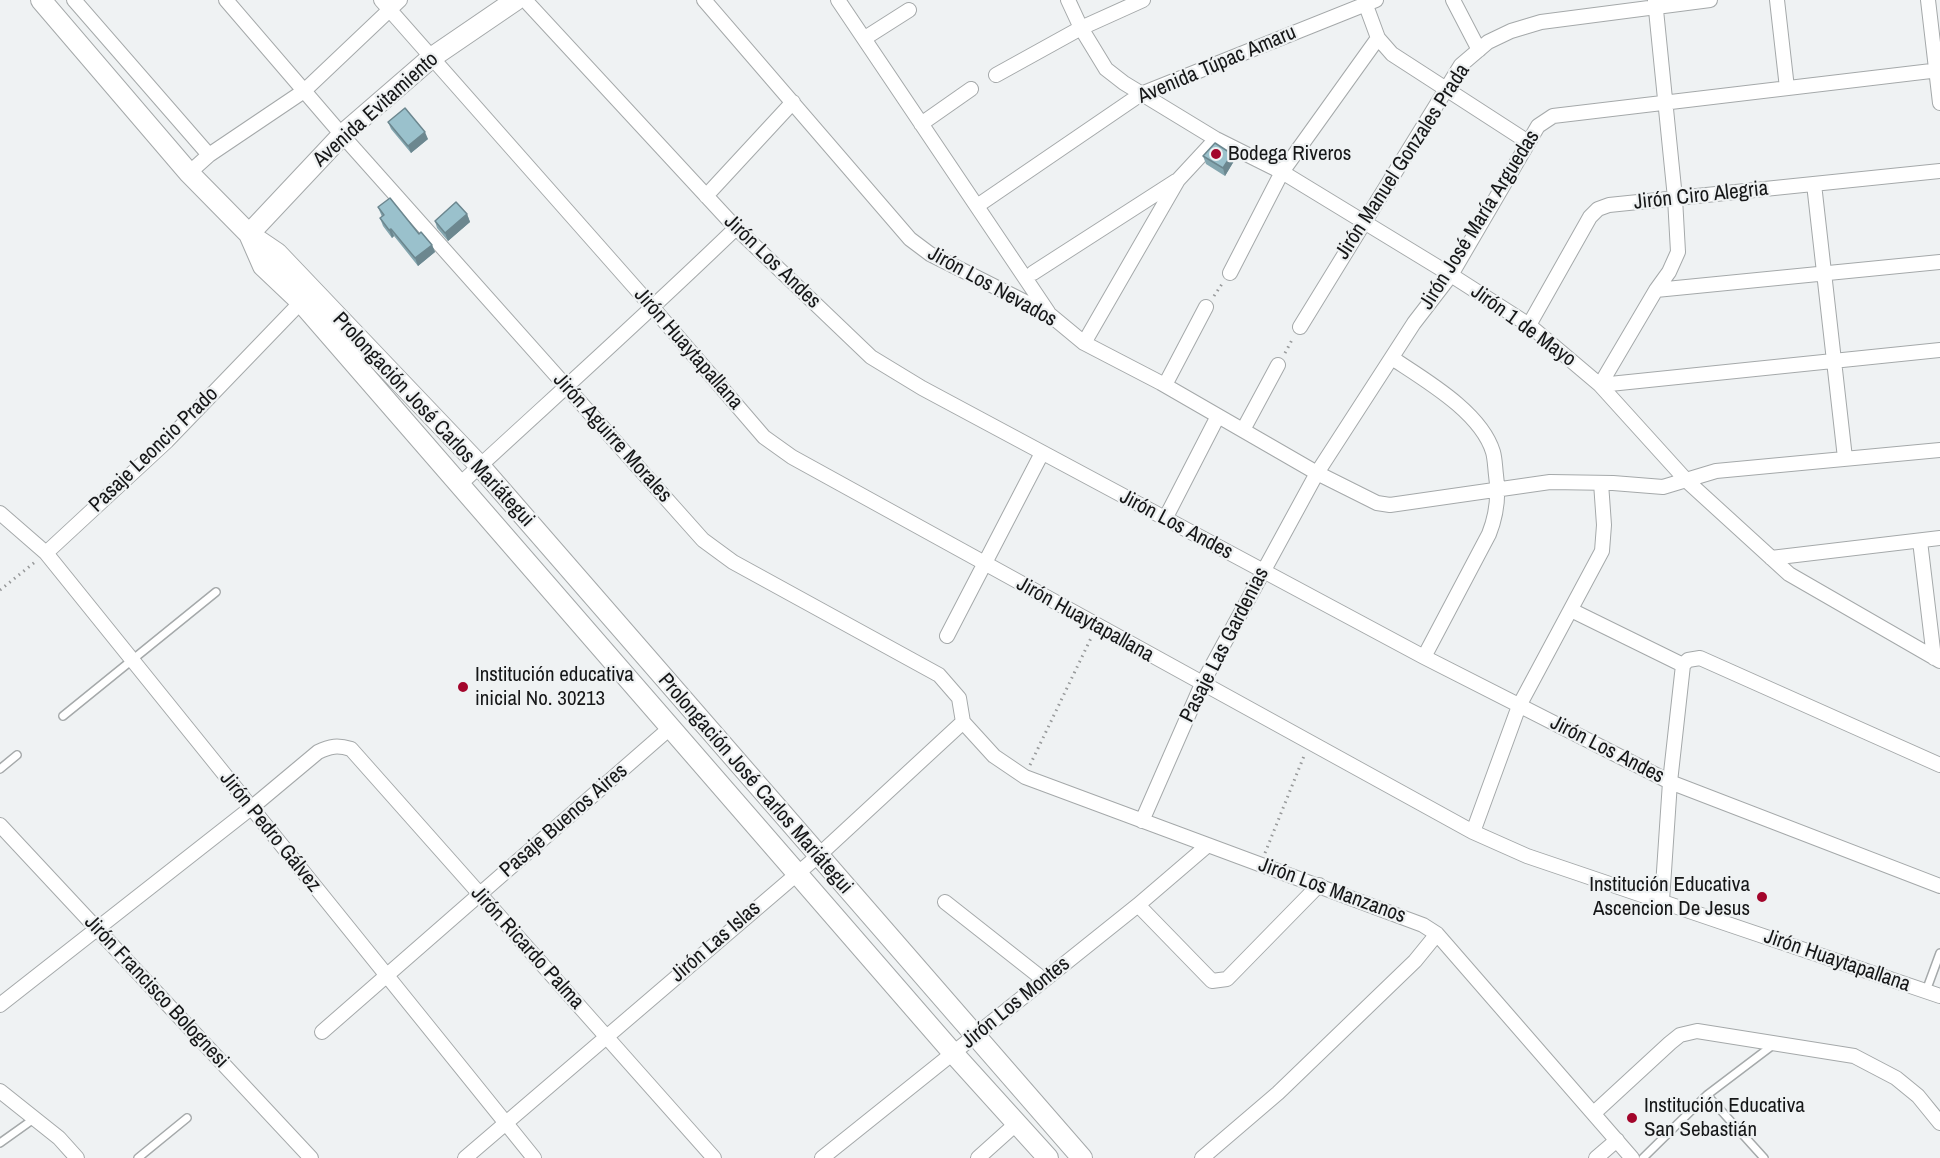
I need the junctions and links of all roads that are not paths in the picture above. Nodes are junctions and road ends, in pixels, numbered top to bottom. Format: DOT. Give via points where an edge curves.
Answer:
graph roads {
  1 [pos="41,0"];
  2 [pos="74,0"];
  3 [pos="226,0"];
  4 [pos="400,0"];
  5 [pos="516,0"];
  6 [pos="525,0"];
  7 [pos="704,0"];
  8 [pos="838,0"];
  9 [pos="1068,0"];
  10 [pos="1143,0"];
  11 [pos="1454,0"];
  12 [pos="1710,0"];
  13 [pos="1777,0"];
  14 [pos="1928,0"];
  15 [pos="1369,2"];
  16 [pos="1655,4"];
  17 [pos="385,5"];
  18 [pos="909,10"];
  19 [pos="1081,28"];
  20 [pos="864,38"];
  21 [pos="1378,38"];
  22 [pos="1479,50"];
  23 [pos="431,58"];
  24 [pos="1938,70"];
  25 [pos="996,75"];
  26 [pos="1787,88"];
  27 [pos="971,89"];
  28 [pos="1446,89"];
  29 [pos="304,91"];
  30 [pos="1141,94"];
  31 [pos="793,102"];
  32 [pos="1665,103"];
  33 [pos="1940,103"];
  34 [pos="921,124"];
  35 [pos="342,135"];
  36 [pos="1216,139"];
  37 [pos="1528,142"];
  38 [pos="209,155"];
  39 [pos="1940,171"];
  40 [pos="1282,172"];
  41 [pos="189,173"];
  42 [pos="1178,180"];
  43 [pos="1814,184"];
  44 [pos="706,196"];
  45 [pos="1675,198"];
  46 [pos="977,206"];
  47 [pos="1364,222"];
  48 [pos="735,228"];
  49 [pos="249,234"];
  50 [pos="1940,262"];
  51 [pos="1033,273"];
  52 [pos="1230,273"];
  53 [pos="1824,274"];
  54 [pos="1451,275"];
  55 [pos="1656,290"];
  56 [pos="301,302"];
  57 [pos="1206,307"];
  58 [pos="653,308"];
  59 [pos="1049,314"];
  60 [pos="1529,325"];
  61 [pos="1300,327"];
  62 [pos="1084,343"];
  63 [pos="1940,350"];
  64 [pos="1392,358"];
  65 [pos="1834,361"];
  66 [pos="1278,365"];
  67 [pos="1600,385"];
  68 [pos="565,386"];
  69 [pos="1165,386"];
  70 [pos="1218,416"];
  71 [pos="1243,430"];
  72 [pos="1940,450"];
  73 [pos="1042,453"];
  74 [pos="1845,458"];
  75 [pos="480,466"];
  76 [pos="1317,473"];
  77 [pos="1687,481"];
  78 [pos="1601,483"];
  79 [pos="458,486"];
  80 [pos="1498,490"];
  81 [pos="0,513"];
  82 [pos="1165,519"];
  83 [pos="1940,538"];
  84 [pos="1920,541"];
  85 [pos="46,553"];
  86 [pos="1771,558"];
  87 [pos="985,564"];
  88 [pos="1263,572"];
  89 [pos="216,592"];
  90 [pos="1571,610"];
  91 [pos="947,636"];
  92 [pos="1424,657"];
  93 [pos="131,659"];
  94 [pos="1937,659"];
  95 [pos="1686,662"];
  96 [pos="1202,684"];
  97 [pos="1519,706"];
  98 [pos="63,716"];
  99 [pos="963,722"];
  100 [pos="670,728"];
  101 [pos="17,755"];
  102 [pos="1940,765"];
  103 [pos="0,769"];
  104 [pos="1670,782"];
  105 [pos="251,808"];
  106 [pos="1142,821"];
  107 [pos="0,825"];
  108 [pos="1473,832"];
  109 [pos="1208,845"];
  110 [pos="818,856"];
  111 [pos="796,873"];
  112 [pos="1319,885"];
  113 [pos="1940,886"];
  114 [pos="480,894"];
  115 [pos="1662,901"];
  116 [pos="945,902"];
  117 [pos="1138,905"];
  118 [pos="98,930"];
  119 [pos="1437,934"];
  120 [pos="1940,953"];
  121 [pos="386,976"];
  122 [pos="1044,980"];
  123 [pos="1926,991"];
  124 [pos="1940,996"];
  125 [pos="0,1005"];
  126 [pos="322,1032"];
  127 [pos="974,1036"];
  128 [pos="606,1037"];
  129 [pos="1775,1043"];
  130 [pos="953,1053"];
  131 [pos="0,1091"];
  132 [pos="1707,1095"];
  133 [pos="1594,1113"];
  134 [pos="35,1118"];
  135 [pos="187,1118"];
  136 [pos="506,1123"];
  137 [pos="1017,1123"];
  138 [pos="1940,1123"];
  139 [pos="1617,1140"];
  140 [pos="0,1143"];
  141 [pos="1602,1155"];
  142 [pos="77,1158"];
  143 [pos="138,1158"];
  144 [pos="311,1158"];
  145 [pos="465,1158"];
  146 [pos="534,1158"];
  147 [pos="714,1158"];
  148 [pos="822,1158"];
  149 [pos="978,1158"];
  150 [pos="1048,1158"];
  151 [pos="1082,1158"];
  152 [pos="1202,1158"];
  153 [pos="1632,1158"];
  154 [pos="1643,1158"];
  155 [pos="1764,1158"];
  1 -- 41 [label="street, Prolongación José Carlos Mariátegui"];
  2 -- 38 [label="street"];
  3 -- 29 [label="street, Jirón Aguirre Morales"];
  4 -- 17 [label="street"];
  5 -- 23 [label="street, Avenida Evitamiento"];
  6 -- 44 [label="street, Jirón Los Andes"];
  7 -- 31 [label="street, Jirón Los Nevados"];
  8 -- 20 [label="street"];
  9 -- 19 [label="street, Jirón 1 de Mayo"];
  10 -- 19 [label="street"];
  11 -- 22 [label="street"];
  12 -- 16 [label="street, Jirón Manuel Gonzales Prada"];
  13 -- 26 [label="street"];
  14 -- 24 [label="street"];
  15 -- 21 [label="street"];
  15 -- 30 [label="street, Avenida Túpac Amaru"];
  16 -- 22 [label="street, Jirón Manuel Gonzales Prada" via="1541,22 1510,31"];
  16 -- 32 [label="street"];
  17 -- 23 [label="street, Jirón Huaytapallana"];
  17 -- 29 [label="street"];
  18 -- 20 [label="street"];
  19 -- 25 [label="street"];
  19 -- 30 [label="street, Jirón 1 de Mayo" via="1106,69"];
  20 -- 34 [label="street"];
  21 -- 28 [label="street" via="1392,54"];
  21 -- 40 [label="street"];
  22 -- 28 [label="street, Jirón Manuel Gonzales Prada" via="1461,65"];
  23 -- 35 [label="street, Avenida Evitamiento"];
  23 -- 58 [label="street, Jirón Huaytapallana"];
  24 -- 26 [label="street, Jirón José María Arguedas"];
  24 -- 33 [label="street"];
  26 -- 32 [label="street, Jirón José María Arguedas"];
  27 -- 34 [label="street"];
  28 -- 37 [label="street"];
  28 -- 47 [label="street, Jirón Manuel Gonzales Prada"];
  29 -- 35 [label="street, Jirón Aguirre Morales"];
  29 -- 38 [label="street"];
  30 -- 36 [label="street, Jirón 1 de Mayo"];
  30 -- 46 [label="street, Avenida Túpac Amaru"];
  31 -- 44 [label="street"];
  31 -- 59 [label="street, Jirón Los Nevados" via="910,239 930,254"];
  32 -- 37 [label="street, Jirón José María Arguedas" via="1553,116 1538,126"];
  32 -- 45 [label="street"];
  34 -- 46 [label="street"];
  35 -- 49 [label="street, Avenida Evitamiento"];
  35 -- 68 [label="street, Jirón Aguirre Morales"];
  36 -- 40 [label="street, Jirón 1 de Mayo"];
  36 -- 42 [label="street"];
  37 -- 54 [label="street, Jirón José María Arguedas"];
  38 -- 41 [label="street"];
  39 -- 43 [label="street, Jirón Ciro Alegria"];
  40 -- 47 [label="street, Jirón 1 de Mayo"];
  40 -- 52 [label="street"];
  41 -- 49 [label="street, Prolongación José Carlos Mariátegui"];
  42 -- 51 [label="street"];
  42 -- 62 [label="street"];
  43 -- 45 [label="street, Jirón Ciro Alegria"];
  43 -- 53 [label="street"];
  44 -- 48 [label="street, Jirón Los Andes"];
  45 -- 55 [label="street" via="1678,252"];
  45 -- 60 [label="street, Jirón Ciro Alegria" via="1598,209"];
  46 -- 59 [label="street"];
  47 -- 54 [label="street, Jirón 1 de Mayo"];
  47 -- 61 [label="street, Jirón Manuel Gonzales Prada"];
  48 -- 58 [label="street"];
  48 -- 73 [label="street, Jirón Los Andes" via="871,357"];
  49 -- 56 [label="street, Prolongación José Carlos Mariátegui" via="263,266"];
  49 -- 75 [label="street, Prolongación José Carlos Mariátegui" via="278,253"];
  50 -- 53 [label="street"];
  53 -- 55 [label="street"];
  53 -- 65 [label="street"];
  54 -- 60 [label="street, Jirón 1 de Mayo"];
  54 -- 64 [label="street, Jirón José María Arguedas"];
  55 -- 67 [label="street"];
  56 -- 79 [label="street, Prolongación José Carlos Mariátegui"];
  56 -- 85 [label="street, Pasaje Leoncio Prado" via="167,441"];
  57 -- 69 [label="street"];
  58 -- 68 [label="street"];
  58 -- 87 [label="street, Jirón Huaytapallana" via="764,437 792,457"];
  59 -- 62 [label="street, Jirón Los Nevados"];
  60 -- 67 [label="street, Jirón 1 de Mayo"];
  62 -- 69 [label="street, Jirón Los Nevados"];
  63 -- 65 [label="street"];
  64 -- 76 [label="street, Jirón José María Arguedas"];
  64 -- 80 [label="street" via="1453,399 1485,434 1493,452"];
  65 -- 67 [label="street"];
  65 -- 74 [label="street"];
  66 -- 71 [label="street"];
  67 -- 77 [label="street, Jirón 1 de Mayo"];
  68 -- 75 [label="street"];
  68 -- 99 [label="street, Jirón Aguirre Morales" via="703,540 733,562 939,675 959,698"];
  69 -- 70 [label="street, Jirón Los Nevados"];
  70 -- 71 [label="street, Jirón Los Nevados"];
  70 -- 82 [label="street"];
  71 -- 76 [label="street, Jirón Los Nevados"];
  72 -- 74 [label="street, Jirón Los Nevados"];
  73 -- 82 [label="street, Jirón Los Andes"];
  73 -- 87 [label="street"];
  74 -- 77 [label="street, Jirón Los Nevados" via="1716,471"];
  75 -- 79 [label="street"];
  75 -- 110 [label="street, Prolongación José Carlos Mariátegui"];
  76 -- 80 [label="street, Jirón Los Nevados" via="1377,503 1390,505"];
  76 -- 88 [label="street, Pasaje Las Gardenias"];
  77 -- 78 [label="street, Jirón Los Nevados" via="1663,487"];
  77 -- 86 [label="street, Jirón 1 de Mayo"];
  78 -- 80 [label="street, Jirón Los Nevados" via="1550,482"];
  78 -- 90 [label="street" via="1602,551"];
  79 -- 100 [label="street, Prolongación José Carlos Mariátegui"];
  80 -- 92 [label="street" via="1496,517 1489,534"];
  81 -- 85 [label="street, Jirón Pedro Gálvez"];
  82 -- 88 [label="street, Jirón Los Andes"];
  83 -- 84 [label="street"];
  84 -- 86 [label="street"];
  84 -- 94 [label="street"];
  85 -- 93 [label="street, Jirón Pedro Gálvez"];
  86 -- 94 [label="street, Jirón 1 de Mayo" via="1789,574"];
  87 -- 91 [label="street"];
  87 -- 96 [label="street, Jirón Huaytapallana"];
  88 -- 92 [label="street, Jirón Los Andes"];
  88 -- 96 [label="street, Pasaje Las Gardenias"];
  89 -- 93 [label="lane"];
  90 -- 95 [label="street"];
  90 -- 97 [label="street"];
  92 -- 97 [label="street, Jirón Los Andes"];
  93 -- 98 [label="lane"];
  93 -- 105 [label="street, Jirón Pedro Gálvez"];
  95 -- 102 [label="street" via="1700,658"];
  95 -- 104 [label="street"];
  96 -- 106 [label="street, Pasaje Las Gardenias"];
  96 -- 108 [label="street, Jirón Huaytapallana"];
  97 -- 104 [label="street, Jirón Los Andes"];
  97 -- 108 [label="street"];
  99 -- 106 [label="street, Jirón Los Manzanos" via="994,756 1025,777"];
  99 -- 110 [label="street, Jirón Las Islas"];
  100 -- 111 [label="street, Prolongación José Carlos Mariátegui"];
  100 -- 114 [label="street, Pasaje Buenos Aires"];
  101 -- 103 [label="lane"];
  104 -- 113 [label="street, Jirón Los Andes"];
  104 -- 115 [label="street"];
  105 -- 114 [label="street, Jirón Ricardo Palma" via="318,752 335,746 351,749"];
  105 -- 118 [label="street"];
  105 -- 121 [label="street, Jirón Pedro Gálvez"];
  106 -- 109 [label="street, Jirón Los Manzanos"];
  107 -- 118 [label="street, Jirón Francisco Bolognesi"];
  108 -- 115 [label="street, Jirón Huaytapallana" via="1527,856"];
  109 -- 112 [label="street, Jirón Los Manzanos"];
  109 -- 117 [label="street, Jirón Los Montes"];
  110 -- 111 [label="street, Jirón Las Islas"];
  110 -- 127 [label="street, Prolongación José Carlos Mariátegui"];
  111 -- 128 [label="street, Jirón Las Islas"];
  111 -- 130 [label="street, Prolongación José Carlos Mariátegui"];
  112 -- 117 [label="street" via="1227,980 1220,982 1212,981"];
  112 -- 119 [label="street, Jirón Los Manzanos"];
  114 -- 121 [label="street, Pasaje Buenos Aires"];
  114 -- 128 [label="street, Jirón Ricardo Palma"];
  115 -- 123 [label="street, Jirón Huaytapallana"];
  116 -- 122 [label="street"];
  117 -- 122 [label="street, Jirón Los Montes"];
  118 -- 125 [label="street"];
  118 -- 144 [label="street, Jirón Francisco Bolognesi"];
  119 -- 133 [label="street, Jirón Los Manzanos"];
  119 -- 152 [label="street" via="1415,961 1278,1093"];
  120 -- 123 [label="lane"];
  121 -- 126 [label="street, Pasaje Buenos Aires"];
  121 -- 136 [label="street, Jirón Pedro Gálvez"];
  122 -- 127 [label="street, Jirón Los Montes"];
  123 -- 124 [label="street, Jirón Huaytapallana"];
  127 -- 130 [label="street, Jirón Los Montes"];
  127 -- 151 [label="street, Prolongación José Carlos Mariátegui"];
  128 -- 136 [label="street, Jirón Las Islas"];
  128 -- 147 [label="street, Jirón Ricardo Palma"];
  129 -- 132 [label="lane"];
  129 -- 133 [label="street" via="1688,1032 1670,1043"];
  129 -- 138 [label="street" via="1854,1056 1874,1065 1918,1096"];
  130 -- 137 [label="street, Prolongación José Carlos Mariátegui"];
  130 -- 148 [label="street, Jirón Los Montes"];
  131 -- 134 [label="street"];
  132 -- 154 [label="lane"];
  132 -- 155 [label="lane"];
  133 -- 139 [label="street, Jirón Los Manzanos"];
  134 -- 140 [label="lane"];
  134 -- 142 [label="street"];
  135 -- 143 [label="lane"];
  136 -- 145 [label="street, Jirón Las Islas"];
  136 -- 146 [label="street, Jirón Pedro Gálvez"];
  137 -- 149 [label="street"];
  137 -- 150 [label="street, Prolongación José Carlos Mariátegui"];
  139 -- 141 [label="street"];
  139 -- 153 [label="street, Jirón Los Manzanos"];
}
